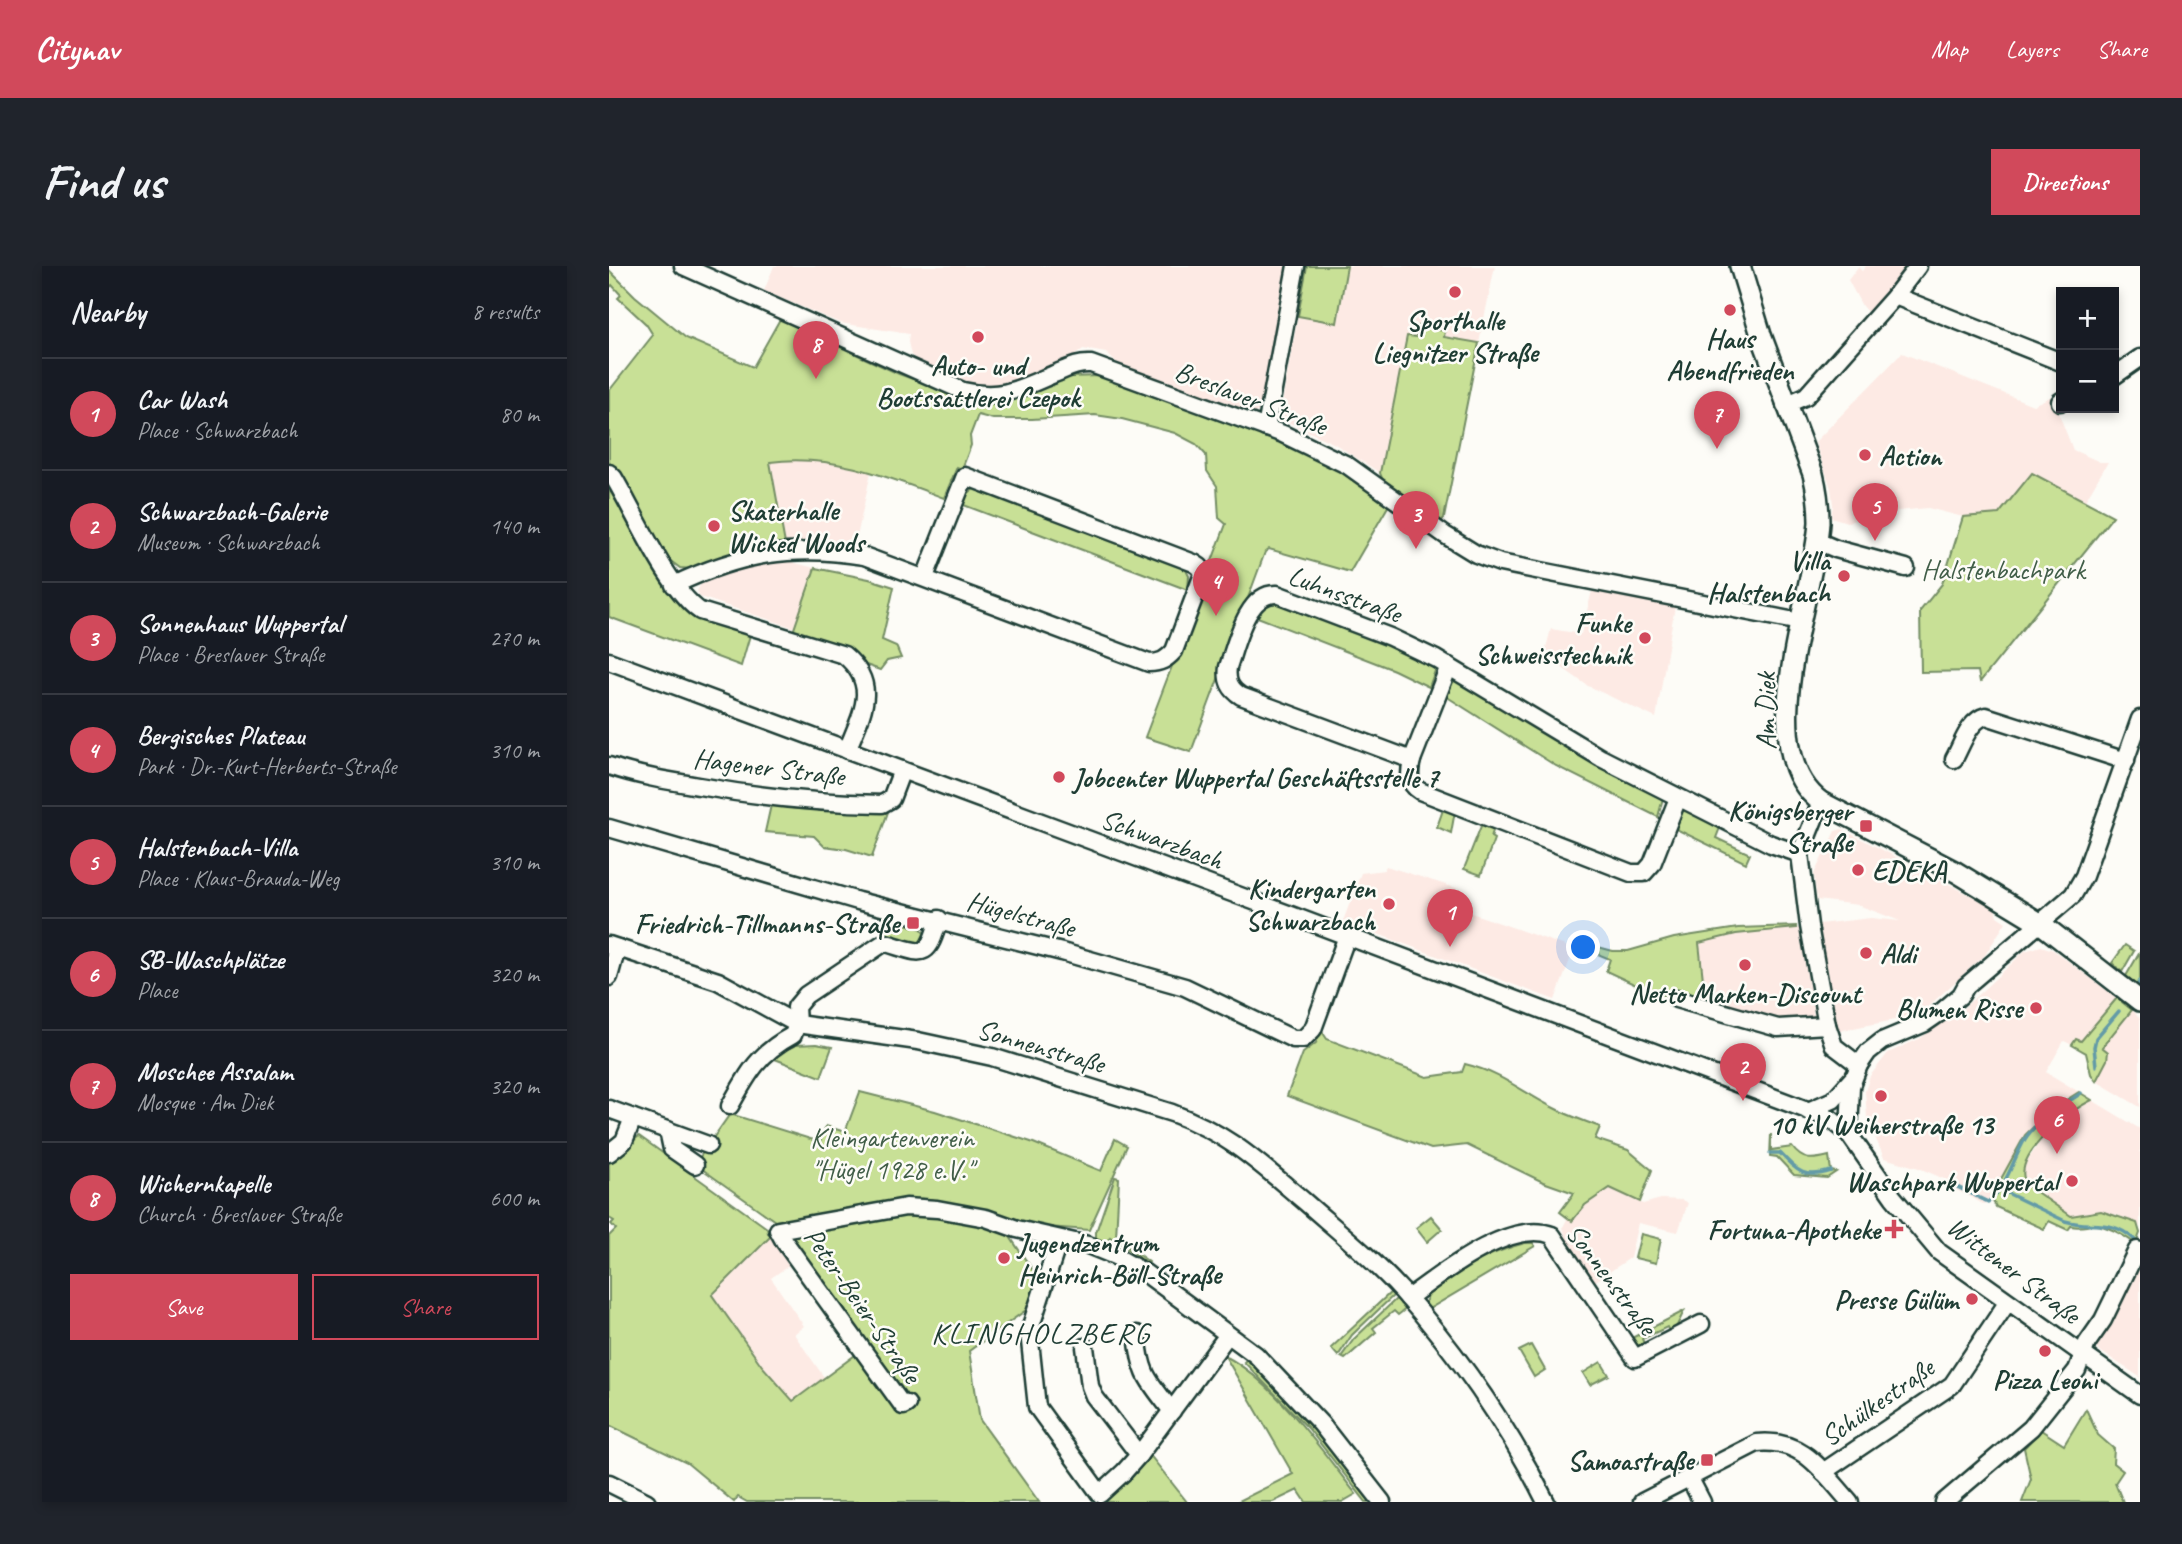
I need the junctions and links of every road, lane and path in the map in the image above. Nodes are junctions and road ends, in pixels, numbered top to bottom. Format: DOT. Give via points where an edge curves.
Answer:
graph roads {
  1 [pos="683,266"];
  2 [pos="1296,266"];
  3 [pos="1740,266"];
  4 [pos="1918,266"];
  5 [pos="1895,296"];
  6 [pos="2140,358"];
  7 [pos="2056,360"];
  8 [pos="2119,373"];
  9 [pos="1785,405"];
  10 [pos="1266,428"];
  11 [pos="609,473"];
  12 [pos="1817,541"];
  13 [pos="1906,568"];
  14 [pos="925,577"];
  15 [pos="674,585"];
  16 [pos="1800,622"];
  17 [pos="609,661"];
  18 [pos="1449,666"];
  19 [pos="2140,719"];
  20 [pos="847,750"];
  21 [pos="1412,760"];
  22 [pos="1954,760"];
  23 [pos="2126,761"];
  24 [pos="609,766"];
  25 [pos="902,770"];
  26 [pos="1678,798"];
  27 [pos="1821,802"];
  28 [pos="609,828"];
  29 [pos="1800,854"];
  30 [pos="939,919"];
  31 [pos="2040,923"];
  32 [pos="1347,936"];
  33 [pos="613,947"];
  34 [pos="609,977"];
  35 [pos="1676,999"];
  36 [pos="2140,1001"];
  37 [pos="797,1024"];
  38 [pos="1827,1025"];
  39 [pos="1856,1072"];
  40 [pos="730,1106"];
  41 [pos="609,1110"];
  42 [pos="1808,1111"];
  43 [pos="633,1118"];
  44 [pos="668,1130"];
  45 [pos="1849,1134"];
  46 [pos="708,1145"];
  47 [pos="609,1153"];
  48 [pos="695,1165"];
  49 [pos="1059,1240"];
  50 [pos="2137,1250"];
  51 [pos="1408,1298"];
  52 [pos="2007,1303"];
  53 [pos="1701,1324"];
  54 [pos="1227,1336"];
  55 [pos="1142,1342"];
  56 [pos="1085,1348"];
  57 [pos="2083,1355"];
  58 [pos="2140,1395"];
  59 [pos="907,1404"];
  60 [pos="1172,1411"];
  61 [pos="1139,1455"];
  62 [pos="1823,1472"];
  63 [pos="1689,1477"];
  64 [pos="609,1483"];
  65 [pos="647,1502"];
  66 [pos="1382,1502"];
  67 [pos="1546,1502"];
  68 [pos="1642,1502"];
  69 [pos="1702,1502"];
  70 [pos="1850,1502"];
  71 [pos="1944,1502"];
  1 -- 10 [label="street, Breslauer Straße" via="963,391 1005,394 1075,365 1091,364"];
  2 -- 10 [label="street"];
  3 -- 9 [label="main road, Am Diek"];
  4 -- 5 [label="street"];
  5 -- 7 [label="street"];
  5 -- 9 [label="street" via="1806,396"];
  6 -- 8 [label="street"];
  9 -- 12 [label="main road, Am Diek" via="1816,487"];
  10 -- 16 [label="street, Breslauer Straße" via="1347,465 1445,535 1500,564"];
  11 -- 15 [label="street"];
  12 -- 13 [label="street"];
  12 -- 16 [label="main road, Am Diek"];
  14 -- 14 [label="street" via="1159,663 1174,651 1203,574 1194,563 965,476"];
  14 -- 15 [label="street" via="864,556 797,550 730,562"];
  15 -- 20 [label="street" via="700,611 844,655 854,663 866,685 866,695"];
  16 -- 27 [label="main road, Am Diek" via="1790,677 1789,738 1798,777"];
  17 -- 20 [label="street, Schwarzbach"];
  18 -- 21 [label="street"];
  18 -- 21 [label="street, Luhnsstraße" via="1283,595 1264,595 1249,612 1228,667 1234,691"];
  18 -- 26 [label="street, Luhnsstraße" via="1601,758"];
  19 -- 23 [label="street"];
  20 -- 25 [label="street, Schwarzbach"];
  21 -- 26 [label="street" via="1411,781 1420,792 1637,874 1649,870"];
  22 -- 23 [label="street" via="1977,718 1986,716"];
  23 -- 31 [label="street" via="2078,887"];
  24 -- 25 [label="street, Hagener Straße" via="747,795 882,804 891,799"];
  25 -- 32 [label="street, Schwarzbach"];
  26 -- 29 [label="street, Luhnsstraße"];
  27 -- 29 [label="street"];
  27 -- 31 [label="main road, Am Diek" via="1956,872"];
  28 -- 30 [label="street, Hügelstraße" via="858,901"];
  29 -- 38 [label="street"];
  30 -- 32 [label="street, Hügelstraße" via="1185,987 1293,1039 1303,1039 1313,1029"];
  30 -- 37 [label="street" via="927,951 882,944 806,995 796,1007"];
  31 -- 36 [label="main road, Am Diek"];
  31 -- 39 [label="street" via="1934,1018 1873,1048"];
  32 -- 42 [label="street, Schwarzbach"];
  33 -- 34 [label="street"];
  33 -- 37 [label="street, Sonnenstraße" via="718,981"];
  35 -- 38 [label="street" via="1778,1028"];
  37 -- 40 [label="street" via="793,1035 760,1058"];
  37 -- 51 [label="street, Sonnenstraße" via="992,1057 1194,1121 1237,1144"];
  38 -- 39 [label="street" via="1834,1046"];
  39 -- 42 [label="street" via="1833,1100"];
  39 -- 45 [label="street" via="1849,1099"];
  41 -- 43 [label="street"];
  42 -- 45 [label="street, Schwarzbach" via="1831,1119"];
  43 -- 44 [label="street"];
  43 -- 47 [label="street" via="624,1140"];
  44 -- 46 [label="street"];
  44 -- 48 [label="street" via="673,1149"];
  45 -- 52 [label="street, Wittener Straße" via="1939,1252"];
  49 -- 54 [label="street" via="1089,1245 1145,1273"];
  49 -- 59 [label="street, Peter-Beier-Straße" via="986,1218 906,1207 778,1230 903,1406"];
  49 -- 61 [label="street" via="1029,1332 1037,1406 1100,1494"];
  50 -- 57 [label="street"];
  51 -- 53 [label="street, Sonnenstraße" via="1489,1245 1544,1232 1552,1235 1635,1358"];
  51 -- 67 [label="street, Sonnenstraße" via="1496,1413"];
  52 -- 57 [label="street, Wittener Straße"];
  52 -- 62 [label="street, Schülkestraße" via="1952,1385"];
  54 -- 60 [label="street"];
  54 -- 66 [label="street" via="1256,1355 1298,1398"];
  55 -- 60 [label="street" via="1145,1376"];
  56 -- 61 [label="street" via="1094,1396"];
  57 -- 58 [label="street, Wittener Straße"];
  57 -- 71 [label="street" via="2077,1370 2031,1428"];
  60 -- 61 [label="street"];
  62 -- 63 [label="street" via="1797,1448 1780,1442 1757,1443"];
  62 -- 70 [label="street"];
  63 -- 68 [label="street"];
  63 -- 69 [label="street"];
  64 -- 65 [label="street"];
}
